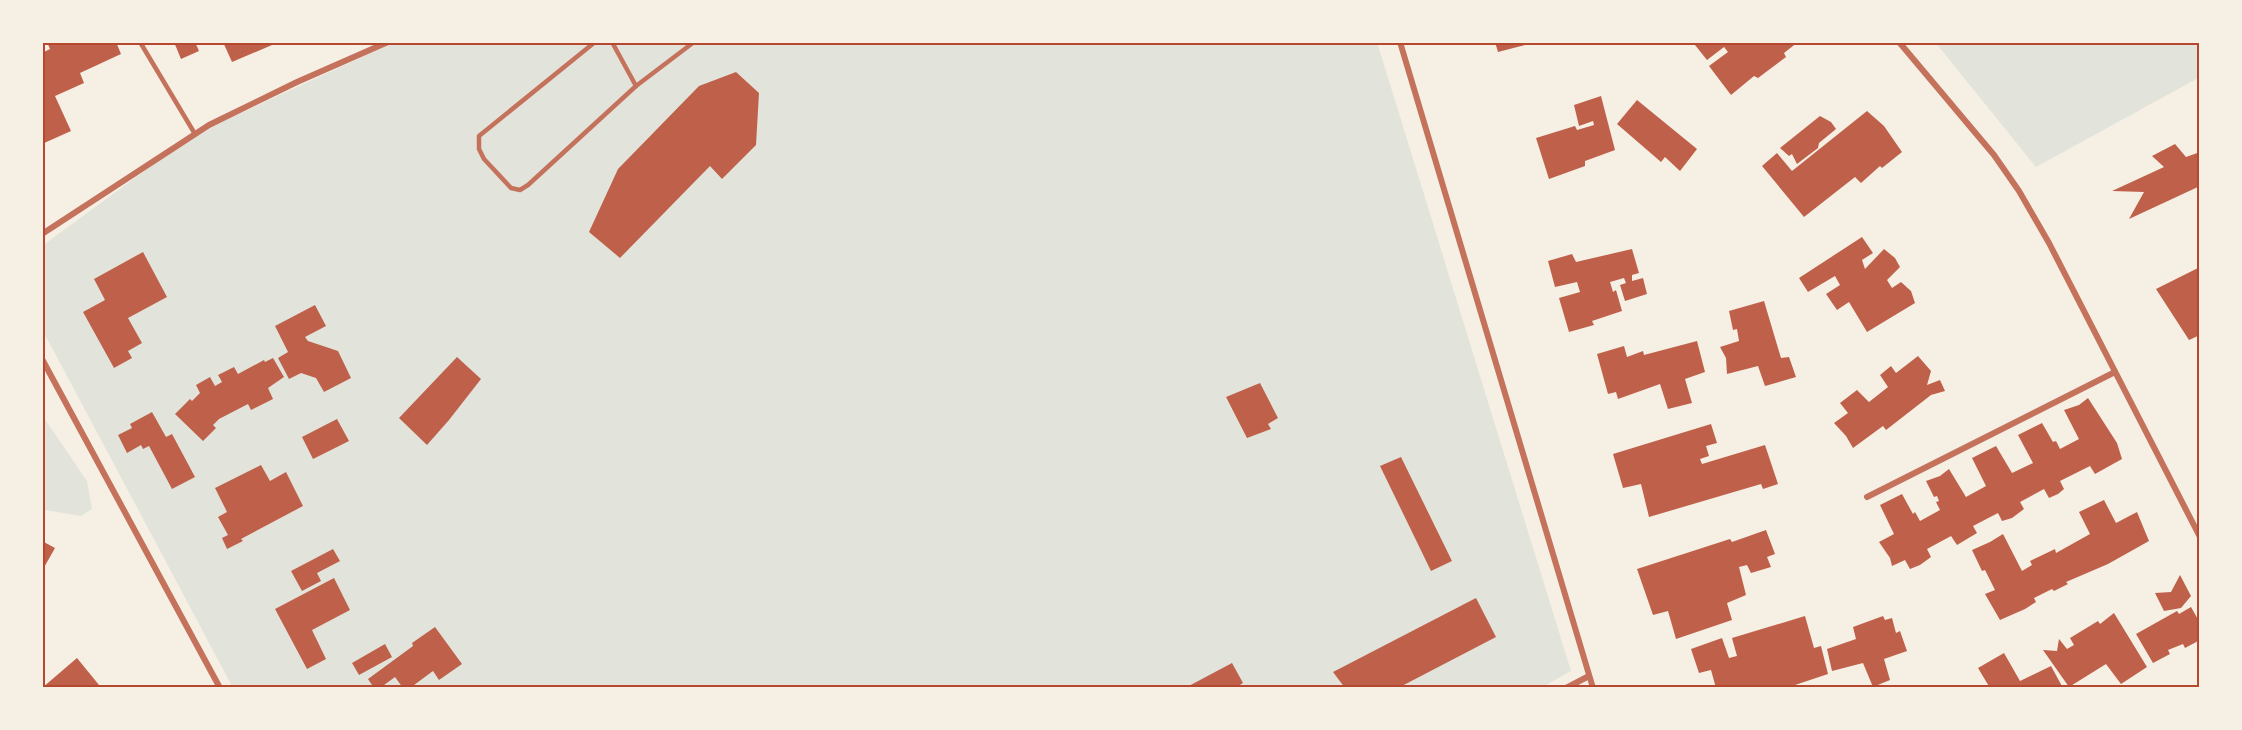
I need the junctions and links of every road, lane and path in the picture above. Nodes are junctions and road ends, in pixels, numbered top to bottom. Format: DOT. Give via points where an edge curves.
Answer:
graph roads {
  1 [pos="140,42"];
  2 [pos="388,42"];
  3 [pos="595,42"];
  4 [pos="612,42"];
  5 [pos="694,42"];
  6 [pos="1400,42"];
  7 [pos="1899,42"];
  8 [pos="636,86"];
  9 [pos="195,134"];
  10 [pos="42,234"];
  11 [pos="42,359"];
  12 [pos="2115,372"];
  13 [pos="1867,497"];
  14 [pos="2200,537"];
  15 [pos="1589,676"];
  16 [pos="220,688"];
  17 [pos="1566,688"];
  18 [pos="1593,688"];
  1 -- 9 [label="lane"];
  2 -- 9 [label="street"];
  3 -- 8 [label="lane" via="479,136 484,159 511,188 520,190 528,185"];
  4 -- 8 [label="lane"];
  5 -- 8 [label="lane"];
  6 -- 15 [label="street"];
  7 -- 12 [label="street" via="2014,183"];
  9 -- 10 [label="street"];
  11 -- 16 [label="street"];
  12 -- 13 [label="street"];
  12 -- 14 [label="street"];
  15 -- 17 [label="street"];
  15 -- 18 [label="street"];
}
